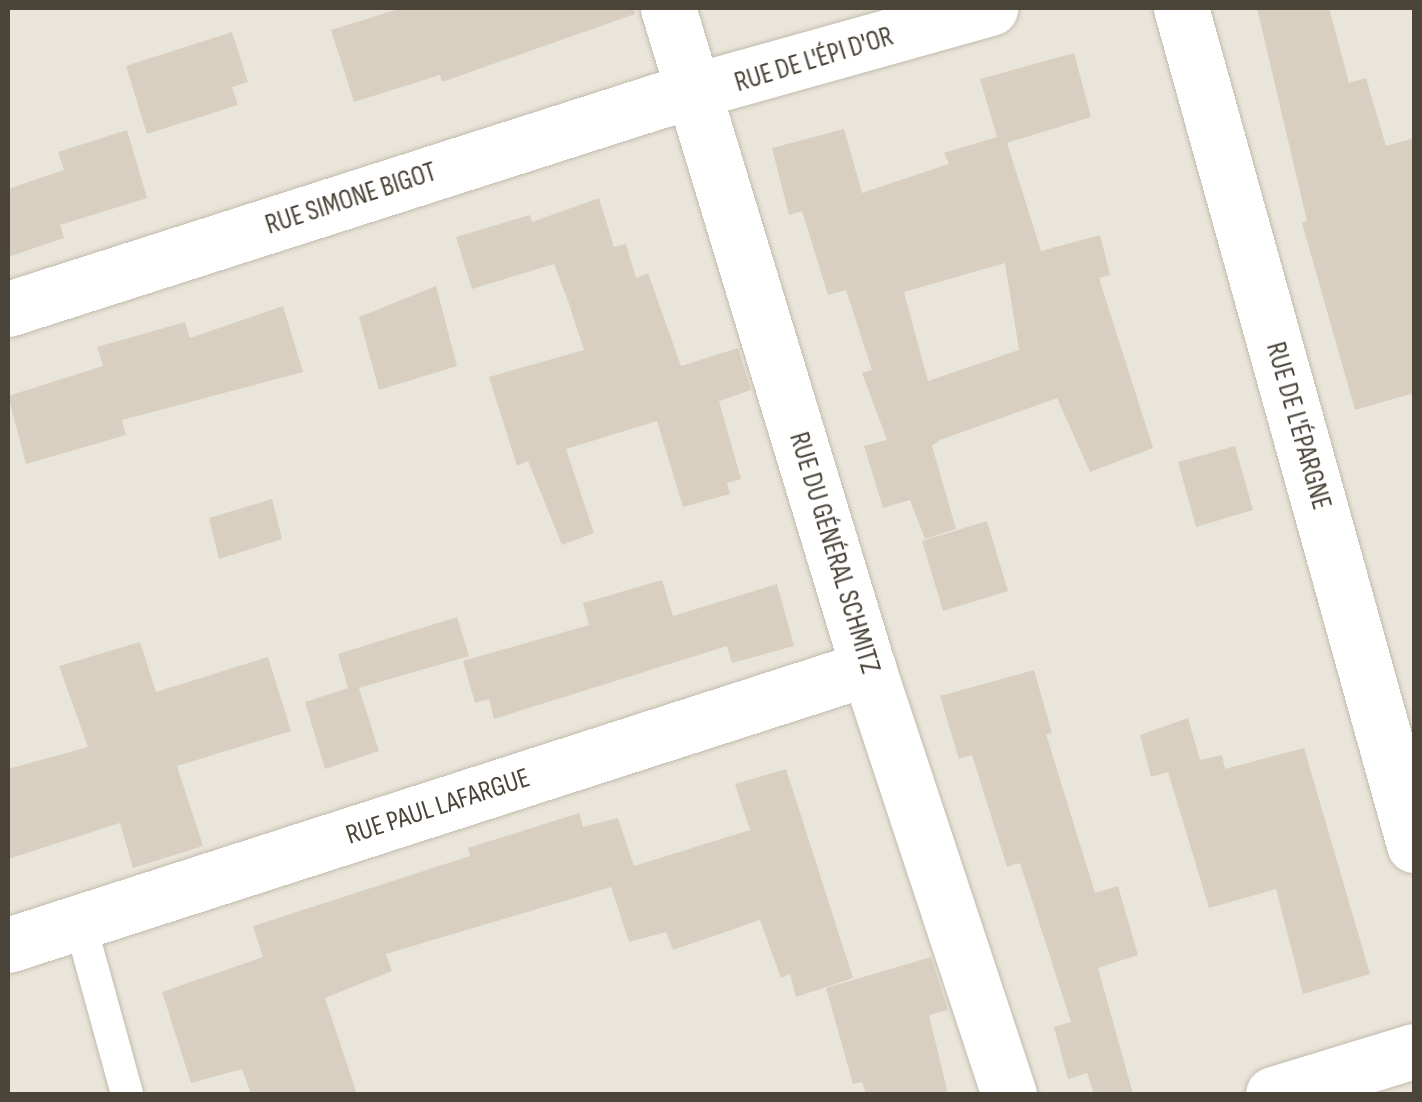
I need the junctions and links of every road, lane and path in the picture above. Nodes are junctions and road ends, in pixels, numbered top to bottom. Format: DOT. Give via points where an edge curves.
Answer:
graph roads {
  1 [pos="668,8"];
  2 [pos="990,8"];
  3 [pos="1181,8"];
  4 [pos="695,94"];
  5 [pos="8,309"];
  6 [pos="868,668"];
  7 [pos="1414,846"];
  8 [pos="80,923"];
  9 [pos="8,946"];
  10 [pos="1414,1051"];
  11 [pos="127,1094"];
  12 [pos="1009,1094"];
  13 [pos="1273,1094"];
  1 -- 4 [label="street, RUE DU GÉNÉRAL SCHMITZ"];
  2 -- 4 [label="street, RUE DE L'ÉPI D'OR"];
  3 -- 7 [label="street, RUE DE L'ÉPARGNE"];
  4 -- 5 [label="street, RUE SIMONE BIGOT"];
  4 -- 6 [label="street, RUE DU GÉNÉRAL SCHMITZ"];
  6 -- 8 [label="street, RUE PAUL LAFARGUE"];
  6 -- 12 [label="street, RUE DU GÉNÉRAL SCHMITZ"];
  8 -- 9 [label="street, RUE PAUL LAFARGUE"];
  8 -- 11 [label="lane"];
  10 -- 13 [label="street"];
}
